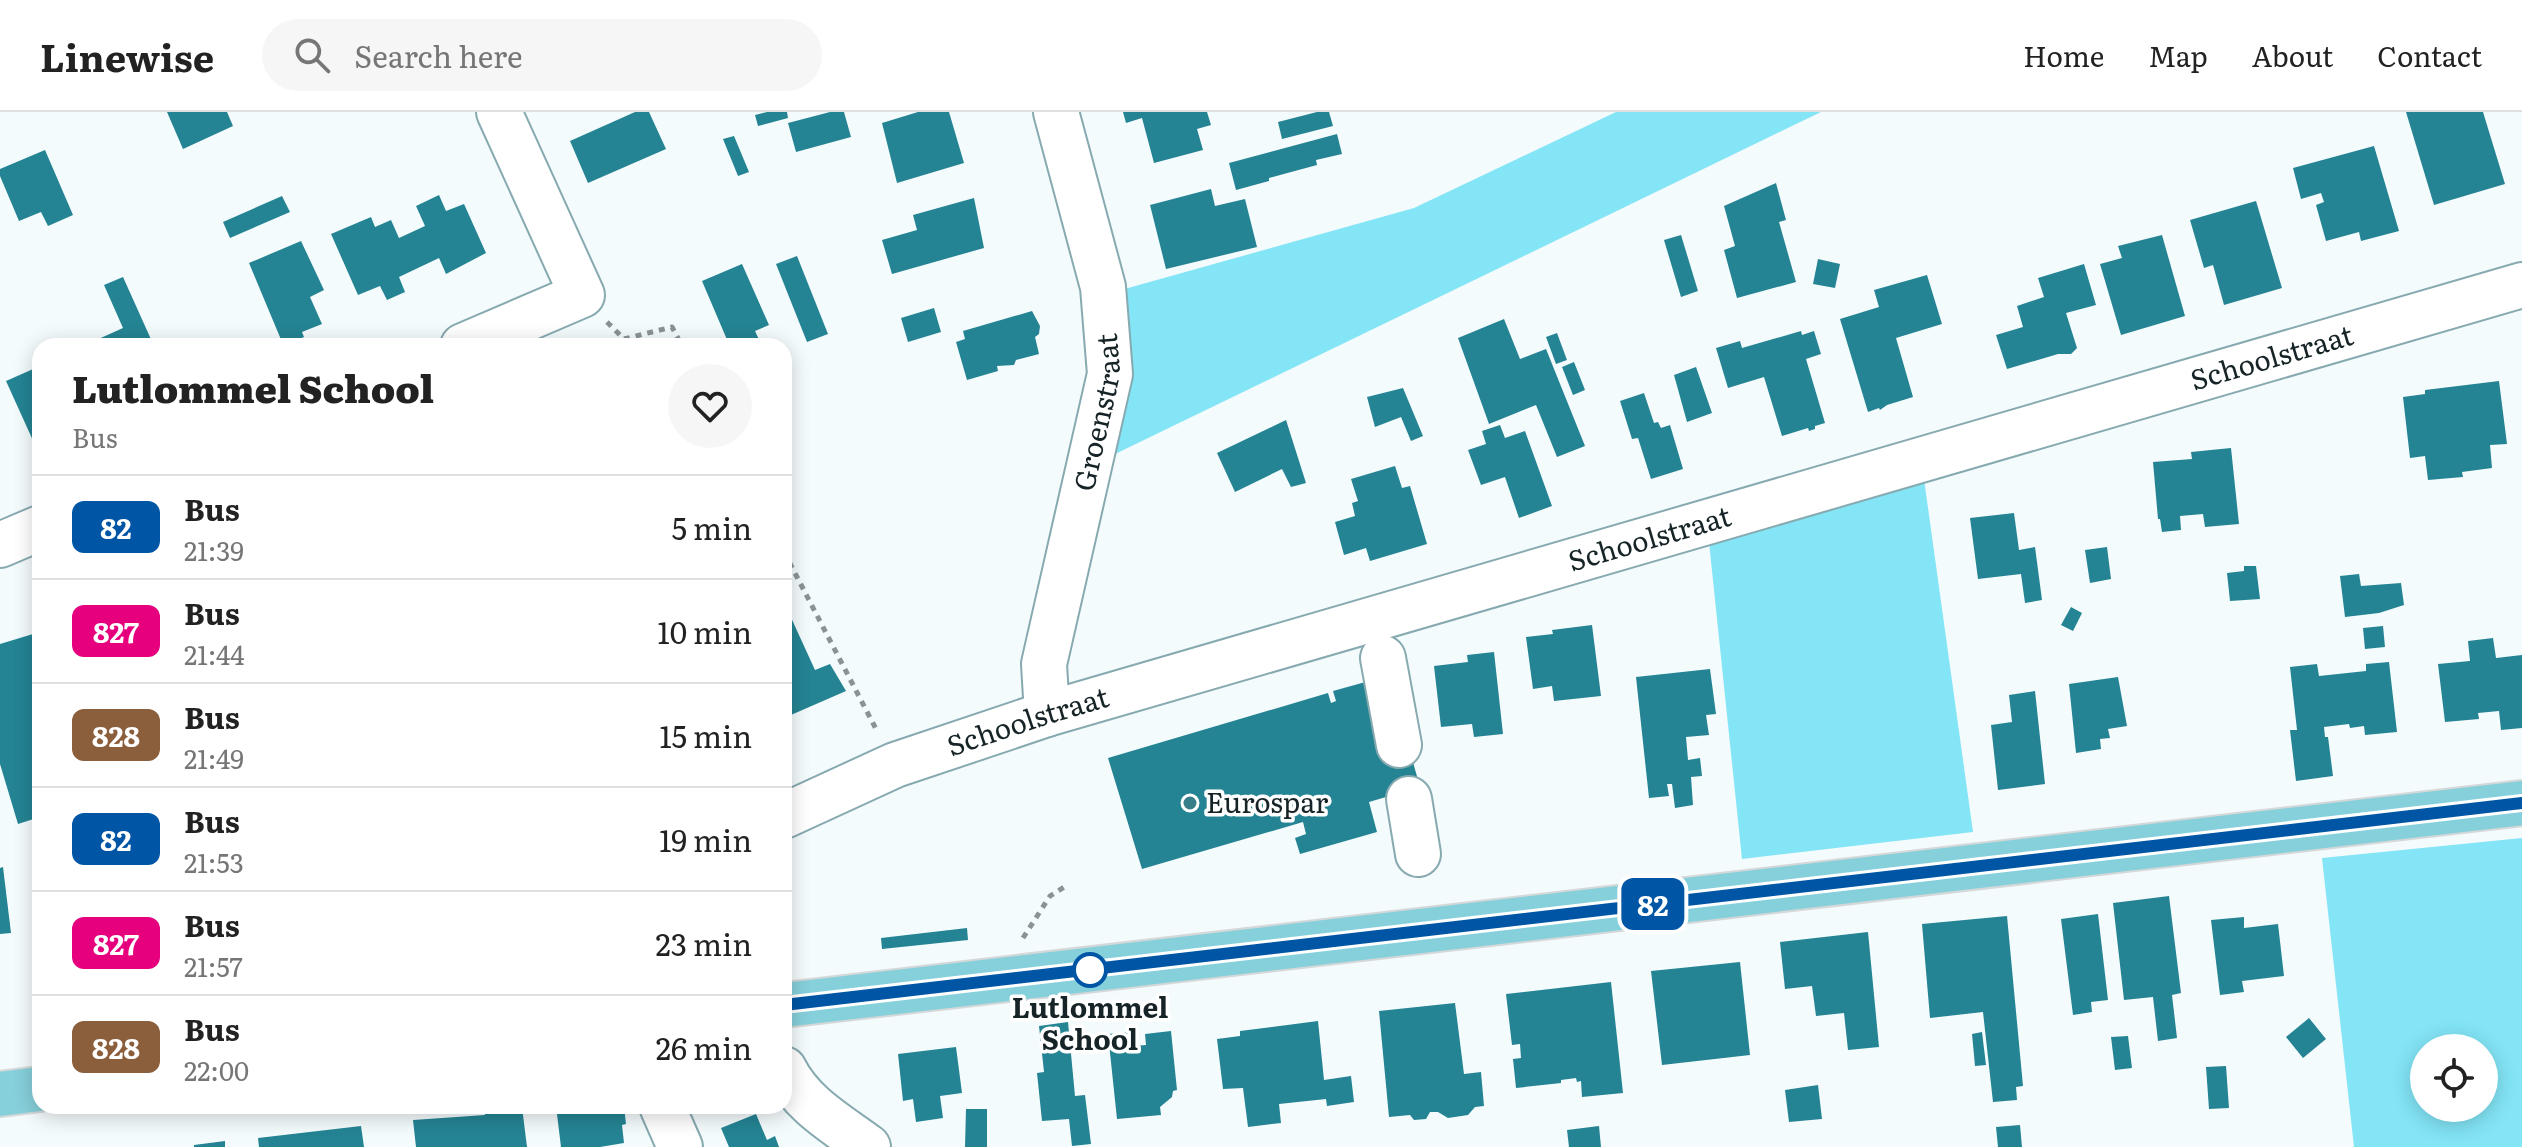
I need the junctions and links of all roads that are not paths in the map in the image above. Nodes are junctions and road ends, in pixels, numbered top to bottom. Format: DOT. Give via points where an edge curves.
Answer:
graph roads {
  1 [pos="499,112"];
  2 [pos="1056,112"];
  3 [pos="2522,285"];
  4 [pos="482,338"];
  5 [pos="32,531"];
  6 [pos="0,545"];
  7 [pos="1383,658"];
  8 [pos="1047,714"];
  9 [pos="1399,745"];
  10 [pos="1409,799"];
  11 [pos="2522,803"];
  12 [pos="792,812"];
  13 [pos="1418,854"];
  14 [pos="792,1004"];
  15 [pos="792,1085"];
  16 [pos="32,1090"];
  17 [pos="0,1094"];
  18 [pos="666,1114"];
  19 [pos="680,1147"];
  20 [pos="868,1147"];
  1 -- 4 [label="street" via="582,295"];
  2 -- 8 [label="street, Groenstraat" via="1103,287 1110,374 1044,664"];
  3 -- 8 [label="street, Schoolstraat"];
  5 -- 6 [label="street"];
  7 -- 9 [label="street"];
  8 -- 12 [label="street, Schoolstraat" via="895,765"];
  10 -- 13 [label="street"];
  11 -- 14 [label="main road"];
  15 -- 20 [label="street"];
  16 -- 17 [label="main road"];
  18 -- 19 [label="street"];
}
